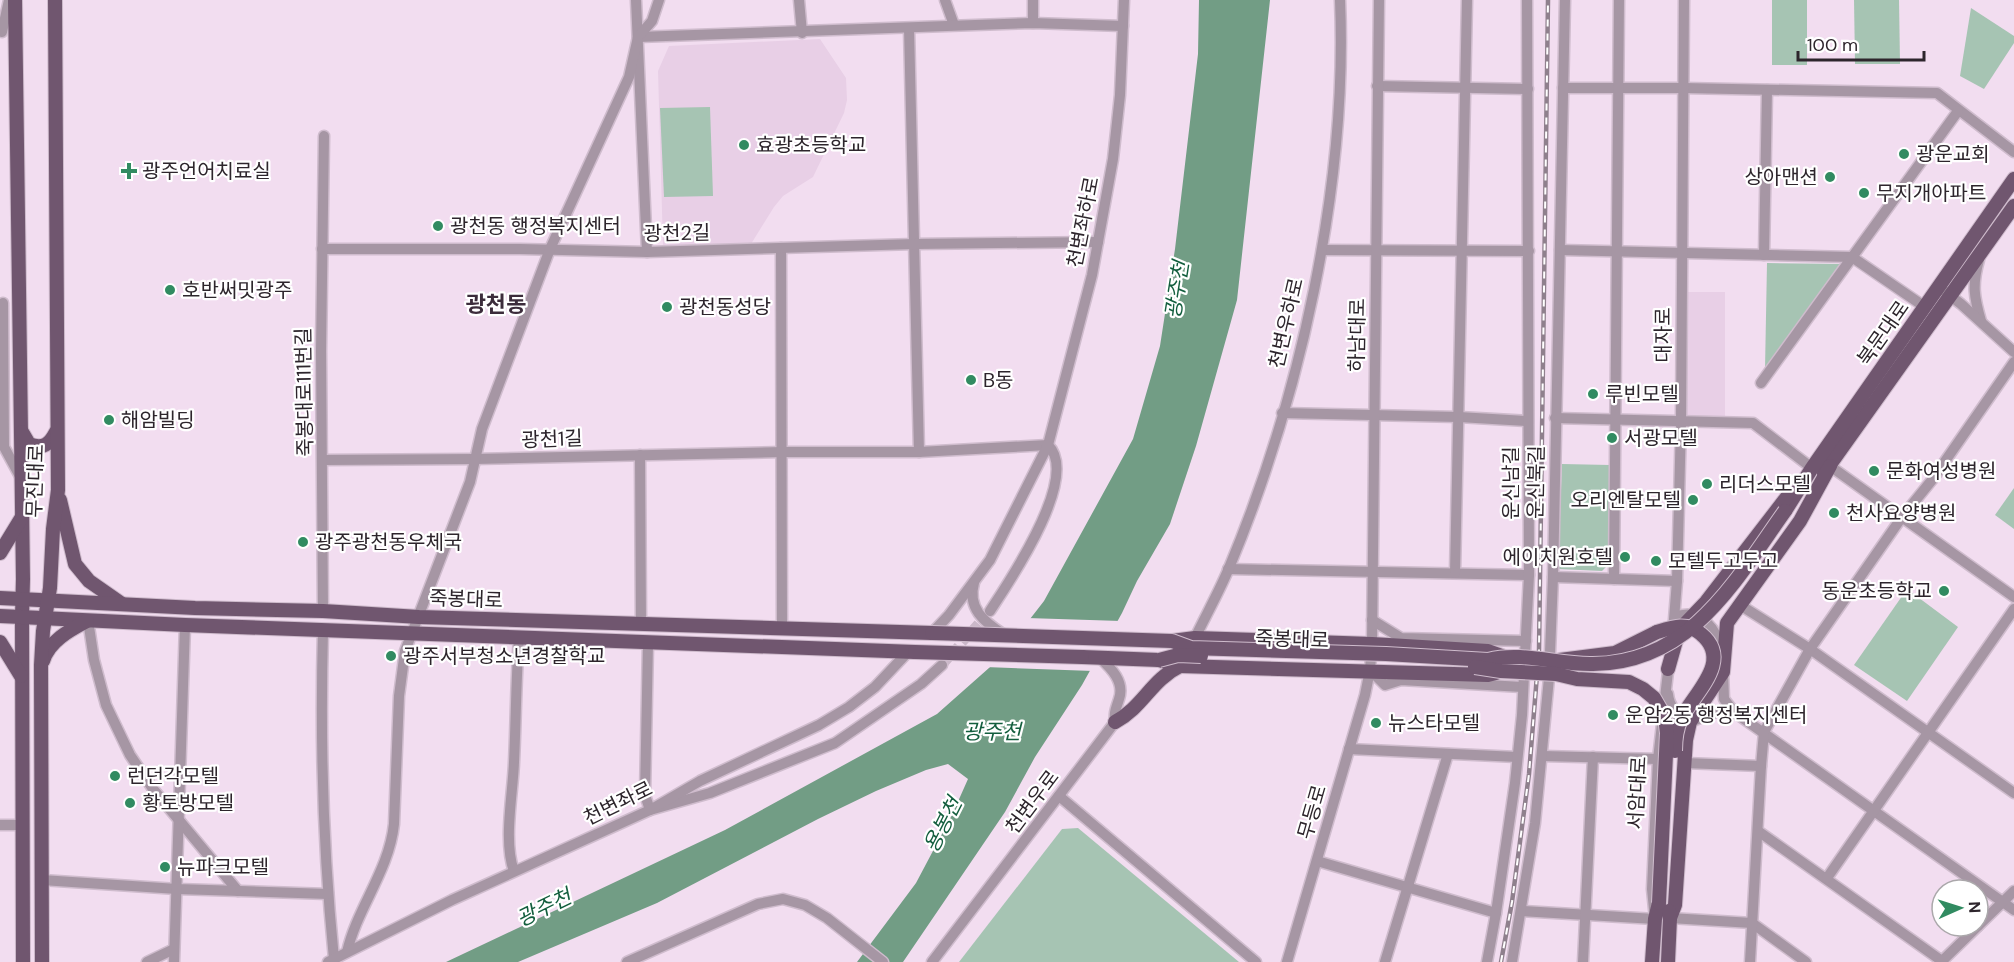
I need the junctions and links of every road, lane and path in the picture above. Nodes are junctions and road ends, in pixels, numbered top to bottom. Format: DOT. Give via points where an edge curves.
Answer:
graph roads {
  1 [pos="9,0"];
  2 [pos="15,0"];
  3 [pos="55,0"];
  4 [pos="636,0"];
  5 [pos="659,0"];
  6 [pos="799,0"];
  7 [pos="945,0"];
  8 [pos="1033,0"];
  9 [pos="1125,0"];
  10 [pos="1340,0"];
  11 [pos="1379,0"];
  12 [pos="1467,0"];
  13 [pos="1527,0"];
  14 [pos="1565,0"];
  15 [pos="1619,0"];
  16 [pos="1684,0"];
  17 [pos="1033,23"];
  18 [pos="954,25"];
  19 [pos="1124,26"];
  20 [pos="909,28"];
  21 [pos="2,32"];
  22 [pos="802,33"];
  23 [pos="638,38"];
  24 [pos="1377,86"];
  25 [pos="1465,88"];
  26 [pos="1563,88"];
  27 [pos="1684,88"];
  28 [pos="1528,89"];
  29 [pos="1620,89"];
  30 [pos="1767,90"];
  31 [pos="1958,111"];
  32 [pos="324,136"];
  33 [pos="2014,152"];
  34 [pos="2014,179"];
  35 [pos="2014,206"];
  36 [pos="1098,242"];
  37 [pos="915,244"];
  38 [pos="781,248"];
  39 [pos="322,249"];
  40 [pos="550,249"];
  41 [pos="1376,249"];
  42 [pos="1322,250"];
  43 [pos="1560,250"];
  44 [pos="1463,251"];
  45 [pos="1529,251"];
  46 [pos="647,252"];
  47 [pos="1616,252"];
  48 [pos="1681,253"];
  49 [pos="1980,254"];
  50 [pos="1764,255"];
  51 [pos="1852,257"];
  52 [pos="1938,286"];
  53 [pos="1950,296"];
  54 [pos="3,303"];
  55 [pos="1924,307"];
  56 [pos="1981,321"];
  57 [pos="2014,352"];
  58 [pos="2014,362"];
  59 [pos="1761,383"];
  60 [pos="1282,413"];
  61 [pos="1374,414"];
  62 [pos="1459,417"];
  63 [pos="1555,418"];
  64 [pos="1528,420"];
  65 [pos="1614,420"];
  66 [pos="1681,422"];
  67 [pos="21,432"];
  68 [pos="56,432"];
  69 [pos="1048,446"];
  70 [pos="783,452"];
  71 [pos="919,452"];
  72 [pos="640,455"];
  73 [pos="474,459"];
  74 [pos="323,460"];
  75 [pos="1830,466"];
  76 [pos="1812,468"];
  77 [pos="22,480"];
  78 [pos="58,490"];
  79 [pos="1789,514"];
  80 [pos="23,515"];
  81 [pos="1902,517"];
  82 [pos="0,553"];
  83 [pos="1228,569"];
  84 [pos="1372,572"];
  85 [pos="1455,573"];
  86 [pos="1529,575"];
  87 [pos="1553,577"];
  88 [pos="1614,579"];
  89 [pos="1677,581"];
  90 [pos="974,583"];
  91 [pos="2014,597"];
  92 [pos="0,598"];
  93 [pos="22,599"];
  94 [pos="48,601"];
  95 [pos="123,605"];
  96 [pos="1740,605"];
  97 [pos="2014,609"];
  98 [pos="323,611"];
  99 [pos="990,611"];
  100 [pos="1692,615"];
  101 [pos="0,616"];
  102 [pos="21,616"];
  103 [pos="45,617"];
  104 [pos="419,617"];
  105 [pos="1675,617"];
  106 [pos="88,620"];
  107 [pos="1372,620"];
  108 [pos="641,624"];
  109 [pos="185,625"];
  110 [pos="782,629"];
  111 [pos="322,630"];
  112 [pos="412,633"];
  113 [pos="932,633"];
  114 [pos="1003,634"];
  115 [pos="519,637"];
  116 [pos="1195,638"];
  117 [pos="1526,640"];
  118 [pos="1172,641"];
  119 [pos="0,642"];
  120 [pos="648,642"];
  121 [pos="1372,644"];
  122 [pos="1810,649"];
  123 [pos="912,652"];
  124 [pos="1502,656"];
  125 [pos="1100,658"];
  126 [pos="1159,660"];
  127 [pos="41,665"];
  128 [pos="942,665"];
  129 [pos="1180,666"];
  130 [pos="1556,667"];
  131 [pos="1668,669"];
  132 [pos="1370,670"];
  133 [pos="1501,671"];
  134 [pos="1723,672"];
  135 [pos="22,677"];
  136 [pos="1522,687"];
  137 [pos="1734,712"];
  138 [pos="1115,722"];
  139 [pos="1690,722"];
  140 [pos="1764,732"];
  141 [pos="1930,732"];
  142 [pos="1349,749"];
  143 [pos="1448,754"];
  144 [pos="1543,756"];
  145 [pos="1517,757"];
  146 [pos="1593,757"];
  147 [pos="1658,759"];
  148 [pos="1684,763"];
  149 [pos="1761,766"];
  150 [pos="2014,793"];
  151 [pos="1059,796"];
  152 [pos="650,810"];
  153 [pos="1873,811"];
  154 [pos="178,818"];
  155 [pos="0,825"];
  156 [pos="23,825"];
  157 [pos="1758,831"];
  158 [pos="1317,861"];
  159 [pos="514,872"];
  160 [pos="1827,878"];
  161 [pos="42,880"];
  162 [pos="1407,887"];
  163 [pos="177,889"];
  164 [pos="238,891"];
  165 [pos="2014,891"];
  166 [pos="327,894"];
  167 [pos="2004,901"];
  168 [pos="1663,903"];
  169 [pos="2014,910"];
  170 [pos="1522,911"];
  171 [pos="1496,913"];
  172 [pos="1990,914"];
  173 [pos="1586,915"];
  174 [pos="1671,918"];
  175 [pos="1655,919"];
  176 [pos="1752,923"];
  177 [pos="1966,938"];
  178 [pos="174,949"];
  179 [pos="347,952"];
  180 [pos="331,960"];
  181 [pos="23,962"];
  182 [pos="42,962"];
  183 [pos="147,962"];
  184 [pos="174,962"];
  185 [pos="627,962"];
  186 [pos="883,962"];
  187 [pos="932,962"];
  188 [pos="1256,962"];
  189 [pos="1287,962"];
  190 [pos="1386,962"];
  191 [pos="1487,962"];
  192 [pos="1512,962"];
  193 [pos="1583,962"];
  194 [pos="1652,962"];
  195 [pos="1668,962"];
  196 [pos="1750,962"];
  197 [pos="1806,962"];
  198 [pos="1941,962"];
  1 -- 21 [label="street"];
  2 -- 67 [label="main road, 무진대로"];
  3 -- 68 [label="main road, 무진대로"];
  4 -- 23 [label="street"];
  5 -- 23 [label="street" via="652,21"];
  6 -- 22 [label="street"];
  7 -- 18 [label="street"];
  8 -- 17 [label="street"];
  9 -- 19 [label="street, 천변좌하로"];
  10 -- 42 [label="street, 천변우하로" via="1339,97"];
  11 -- 24 [label="street, 하남대로"];
  12 -- 25 [label="street"];
  13 -- 28 [label="street, 운신남길"];
  14 -- 26 [label="street, 운신북길"];
  15 -- 29 [label="street"];
  16 -- 27 [label="street, 대자로"];
  17 -- 18 [label="street"];
  17 -- 19 [label="street"];
  18 -- 20 [label="street"];
  19 -- 36 [label="street, 천변좌하로" via="1113,159"];
  20 -- 22 [label="street"];
  20 -- 37 [label="street"];
  22 -- 23 [label="street"];
  23 -- 40 [label="street" via="629,77"];
  23 -- 46 [label="street"];
  24 -- 25 [label="street"];
  24 -- 41 [label="street, 하남대로"];
  25 -- 28 [label="street"];
  25 -- 44 [label="street"];
  26 -- 29 [label="street"];
  26 -- 43 [label="street, 운신북길"];
  27 -- 29 [label="street"];
  27 -- 30 [label="street"];
  27 -- 48 [label="street, 대자로"];
  28 -- 45 [label="street, 운신남길"];
  29 -- 47 [label="street"];
  30 -- 31 [label="street" via="1937,93"];
  30 -- 50 [label="street"];
  31 -- 33 [label="street"];
  31 -- 51 [label="street"];
  32 -- 39 [label="street, 죽봉대로111번길"];
  34 -- 52 [label="main road, 북문대로"];
  35 -- 49 [label="main road, 북문대로"];
  36 -- 37 [label="street, 광천2길"];
  36 -- 69 [label="street, 천변좌하로"];
  37 -- 38 [label="street, 광천2길"];
  37 -- 71 [label="street"];
  38 -- 46 [label="street, 광천2길"];
  38 -- 70 [label="street"];
  39 -- 40 [label="street, 광천2길"];
  39 -- 74 [label="street, 죽봉대로111번길"];
  40 -- 46 [label="street, 광천2길"];
  40 -- 73 [label="street"];
  41 -- 42 [label="street"];
  41 -- 44 [label="street"];
  41 -- 61 [label="street, 하남대로"];
  42 -- 60 [label="street, 천변우하로"];
  43 -- 47 [label="street"];
  43 -- 63 [label="street, 운신북길"];
  44 -- 45 [label="street"];
  44 -- 62 [label="street"];
  45 -- 64 [label="street, 운신남길"];
  47 -- 48 [label="street"];
  47 -- 65 [label="street"];
  48 -- 50 [label="street"];
  48 -- 66 [label="street, 대자로"];
  49 -- 53 [label="main road, 북문대로"];
  49 -- 56 [label="street" via="1973,292"];
  50 -- 51 [label="street"];
  51 -- 55 [label="street"];
  51 -- 59 [label="street"];
  52 -- 53 [label="street"];
  52 -- 55 [label="main road, 북문대로"];
  53 -- 56 [label="street"];
  53 -- 75 [label="main road, 북문대로"];
  54 -- 77 [label="street" via="4,447"];
  55 -- 76 [label="main road, 북문대로"];
  56 -- 57 [label="street"];
  58 -- 81 [label="street"];
  60 -- 61 [label="street"];
  60 -- 83 [label="street, 천변우하로"];
  61 -- 62 [label="street"];
  61 -- 84 [label="street, 하남대로"];
  62 -- 64 [label="street"];
  62 -- 85 [label="street"];
  63 -- 65 [label="street"];
  63 -- 87 [label="street, 운신북길"];
  64 -- 86 [label="street, 운신남길"];
  65 -- 66 [label="street"];
  65 -- 88 [label="street"];
  66 -- 76 [label="street" via="1753,423"];
  66 -- 89 [label="street, 대자로"];
  67 -- 68 [label="main road" via="29,444 41,447 52,441"];
  67 -- 77 [label="main road, 무진대로"];
  68 -- 78 [label="main road, 무진대로"];
  69 -- 71 [label="street, 광천1길"];
  69 -- 90 [label="street, 천변좌하로" via="1008,528"];
  69 -- 99 [label="street, 천변좌하로" via="1054,451 1056,464 1043,520 1024,560"];
  70 -- 71 [label="street, 광천1길"];
  70 -- 72 [label="street, 광천1길"];
  70 -- 110 [label="street"];
  72 -- 73 [label="street, 광천1길"];
  72 -- 108 [label="street"];
  73 -- 74 [label="street, 광천1길"];
  73 -- 104 [label="street" via="470,482"];
  74 -- 98 [label="street, 죽봉대로111번길"];
  75 -- 79 [label="main road, 북문대로"];
  75 -- 81 [label="street"];
  75 -- 96 [label="main road" via="1800,521"];
  76 -- 79 [label="main road, 북문대로"];
  76 -- 100 [label="main road"];
  77 -- 80 [label="main road, 무진대로"];
  78 -- 94 [label="main road, 무진대로"];
  78 -- 95 [label="main road" via="75,564 89,581"];
  79 -- 130 [label="main road, bridge" via="1722,599 1681,637 1646,654 1607,664"];
  80 -- 82 [label="main road"];
  80 -- 93 [label="main road, 무진대로"];
  81 -- 91 [label="street"];
  81 -- 122 [label="street"];
  83 -- 84 [label="street"];
  83 -- 116 [label="street, 천변우하로"];
  84 -- 85 [label="street"];
  84 -- 107 [label="street, 하남대로"];
  85 -- 86 [label="street"];
  86 -- 117 [label="street, 운신남길"];
  87 -- 88 [label="street"];
  87 -- 144 [label="street, 운신북길"];
  88 -- 89 [label="street"];
  89 -- 105 [label="street, 대자로"];
  90 -- 113 [label="street, 천변좌하로"];
  90 -- 114 [label="street" via="978,615"];
  92 -- 93 [label="main road, 죽봉대로"];
  93 -- 94 [label="main road, 죽봉대로"];
  93 -- 102 [label="main road, 무진대로"];
  94 -- 95 [label="main road, 죽봉대로"];
  94 -- 103 [label="main road, 무진대로"];
  95 -- 98 [label="main road, 죽봉대로"];
  96 -- 122 [label="street"];
  96 -- 134 [label="main road" via="1727,623"];
  97 -- 141 [label="street"];
  98 -- 104 [label="main road, 죽봉대로"];
  100 -- 105 [label="street"];
  100 -- 131 [label="main road" via="1679,630"];
  100 -- 134 [label="street" via="1705,620 1714,630"];
  101 -- 102 [label="main road, 죽봉대로"];
  102 -- 103 [label="main road, 죽봉대로"];
  102 -- 135 [label="main road, 무진대로"];
  103 -- 106 [label="main road, 죽봉대로"];
  103 -- 127 [label="main road, 무진대로"];
  104 -- 108 [label="main road, 죽봉대로"];
  104 -- 112 [label="street"];
  105 -- 131 [label="street, 대자로"];
  106 -- 109 [label="main road, 죽봉대로"];
  106 -- 127 [label="main road" via="58,639 46,651"];
  106 -- 154 [label="street" via="99,678 115,727 144,777"];
  107 -- 117 [label="street" via="1401,638"];
  107 -- 121 [label="street, 하남대로"];
  108 -- 110 [label="main road, 죽봉대로"];
  109 -- 111 [label="main road, 죽봉대로"];
  109 -- 154 [label="street"];
  110 -- 113 [label="main road, 죽봉대로"];
  111 -- 112 [label="main road, 죽봉대로"];
  111 -- 166 [label="street"];
  112 -- 115 [label="main road, 죽봉대로"];
  112 -- 179 [label="street" via="401,675 391,843"];
  113 -- 114 [label="main road, 죽봉대로, bridge"];
  114 -- 118 [label="main road, 죽봉대로, bridge"];
  115 -- 120 [label="main road, 죽봉대로"];
  115 -- 159 [label="street" via="510,814 510,861"];
  116 -- 118 [label="main road"];
  116 -- 121 [label="main road"];
  117 -- 136 [label="street, 운신남길"];
  118 -- 124 [label="main road, 죽봉대로, bridge" via="1191,648 1488,660"];
  119 -- 135 [label="main road"];
  120 -- 123 [label="main road, 죽봉대로"];
  120 -- 152 [label="street" via="645,795"];
  121 -- 124 [label="main road" via="1488,651"];
  121 -- 132 [label="street, 하남대로"];
  122 -- 140 [label="street"];
  122 -- 141 [label="street"];
  123 -- 125 [label="main road, 죽봉대로, bridge"];
  123 -- 152 [label="street, 천변좌로" via="836,716"];
  124 -- 130 [label="main road, bridge"];
  125 -- 126 [label="main road, 죽봉대로"];
  125 -- 138 [label="street, 천변우로" via="1119,682 1120,697 1113,710"];
  126 -- 129 [label="main road"];
  126 -- 133 [label="main road, 죽봉대로, bridge" via="1178,655 1383,662"];
  127 -- 161 [label="main road, 무진대로"];
  128 -- 152 [label="street" via="921,684 836,742 710,793"];
  129 -- 132 [label="main road"];
  129 -- 138 [label="main road" via="1166,672 1130,714"];
  130 -- 133 [label="main road, bridge"];
  130 -- 168 [label="main road, bridge" via="1577,679 1629,682 1644,689 1661,708 1667,733"];
  130 -- 168 [label="main road, bridge" via="1615,653 1677,626 1696,630 1707,638 1713,666 1680,720 1676,736"];
  131 -- 139 [label="street" via="1668,699 1676,713"];
  131 -- 147 [label="street, 서암대로"];
  132 -- 133 [label="main road" via="1488,675"];
  132 -- 136 [label="street" via="1385,685 1401,680"];
  132 -- 142 [label="street, 무등로"];
  134 -- 137 [label="street" via="1724,699"];
  134 -- 139 [label="main road"];
  135 -- 156 [label="main road, 무진대로"];
  136 -- 145 [label="street, 운신남길"];
  137 -- 139 [label="street" via="1716,712"];
  137 -- 140 [label="street"];
  138 -- 151 [label="street, 천변우로"];
  139 -- 148 [label="main road"];
  140 -- 149 [label="street"];
  140 -- 153 [label="street"];
  141 -- 150 [label="street"];
  141 -- 153 [label="street"];
  142 -- 143 [label="street"];
  142 -- 158 [label="street, 무등로"];
  143 -- 145 [label="street"];
  143 -- 162 [label="street"];
  144 -- 146 [label="street"];
  144 -- 170 [label="street, 운신북길"];
  145 -- 171 [label="street, 운신남길"];
  146 -- 147 [label="street"];
  146 -- 173 [label="street"];
  147 -- 175 [label="street, 서암대로" via="1652,889"];
  148 -- 149 [label="street"];
  148 -- 174 [label="main road"];
  149 -- 157 [label="street"];
  151 -- 187 [label="street, 천변우로"];
  151 -- 188 [label="street"];
  152 -- 159 [label="street, 천변좌로"];
  153 -- 160 [label="street"];
  153 -- 167 [label="street"];
  154 -- 163 [label="street"];
  154 -- 164 [label="street"];
  155 -- 156 [label="street"];
  156 -- 181 [label="main road, 무진대로"];
  157 -- 160 [label="street"];
  157 -- 176 [label="street"];
  158 -- 162 [label="street"];
  158 -- 189 [label="street, 무등로"];
  159 -- 179 [label="street, 천변좌로"];
  160 -- 198 [label="street"];
  161 -- 163 [label="street"];
  161 -- 182 [label="main road, 무진대로"];
  162 -- 171 [label="street"];
  162 -- 190 [label="street"];
  163 -- 164 [label="street"];
  163 -- 178 [label="street"];
  164 -- 166 [label="street"];
  165 -- 167 [label="street"];
  166 -- 180 [label="street"];
  167 -- 169 [label="street"];
  167 -- 172 [label="street"];
  168 -- 174 [label="main road"];
  168 -- 175 [label="main road, 서암대로"];
  170 -- 173 [label="street"];
  170 -- 192 [label="street, 운신북길"];
  171 -- 191 [label="street, 운신남길"];
  173 -- 175 [label="street"];
  173 -- 193 [label="street"];
  174 -- 176 [label="street"];
  174 -- 195 [label="main road"];
  175 -- 194 [label="main road, 서암대로"];
  176 -- 196 [label="street"];
  176 -- 197 [label="street"];
  177 -- 198 [label="street"];
  178 -- 183 [label="street"];
  178 -- 184 [label="street"];
  179 -- 180 [label="street, 천변좌로"];
  185 -- 186 [label="street" via="758,904 783,899 817,912"];
}
